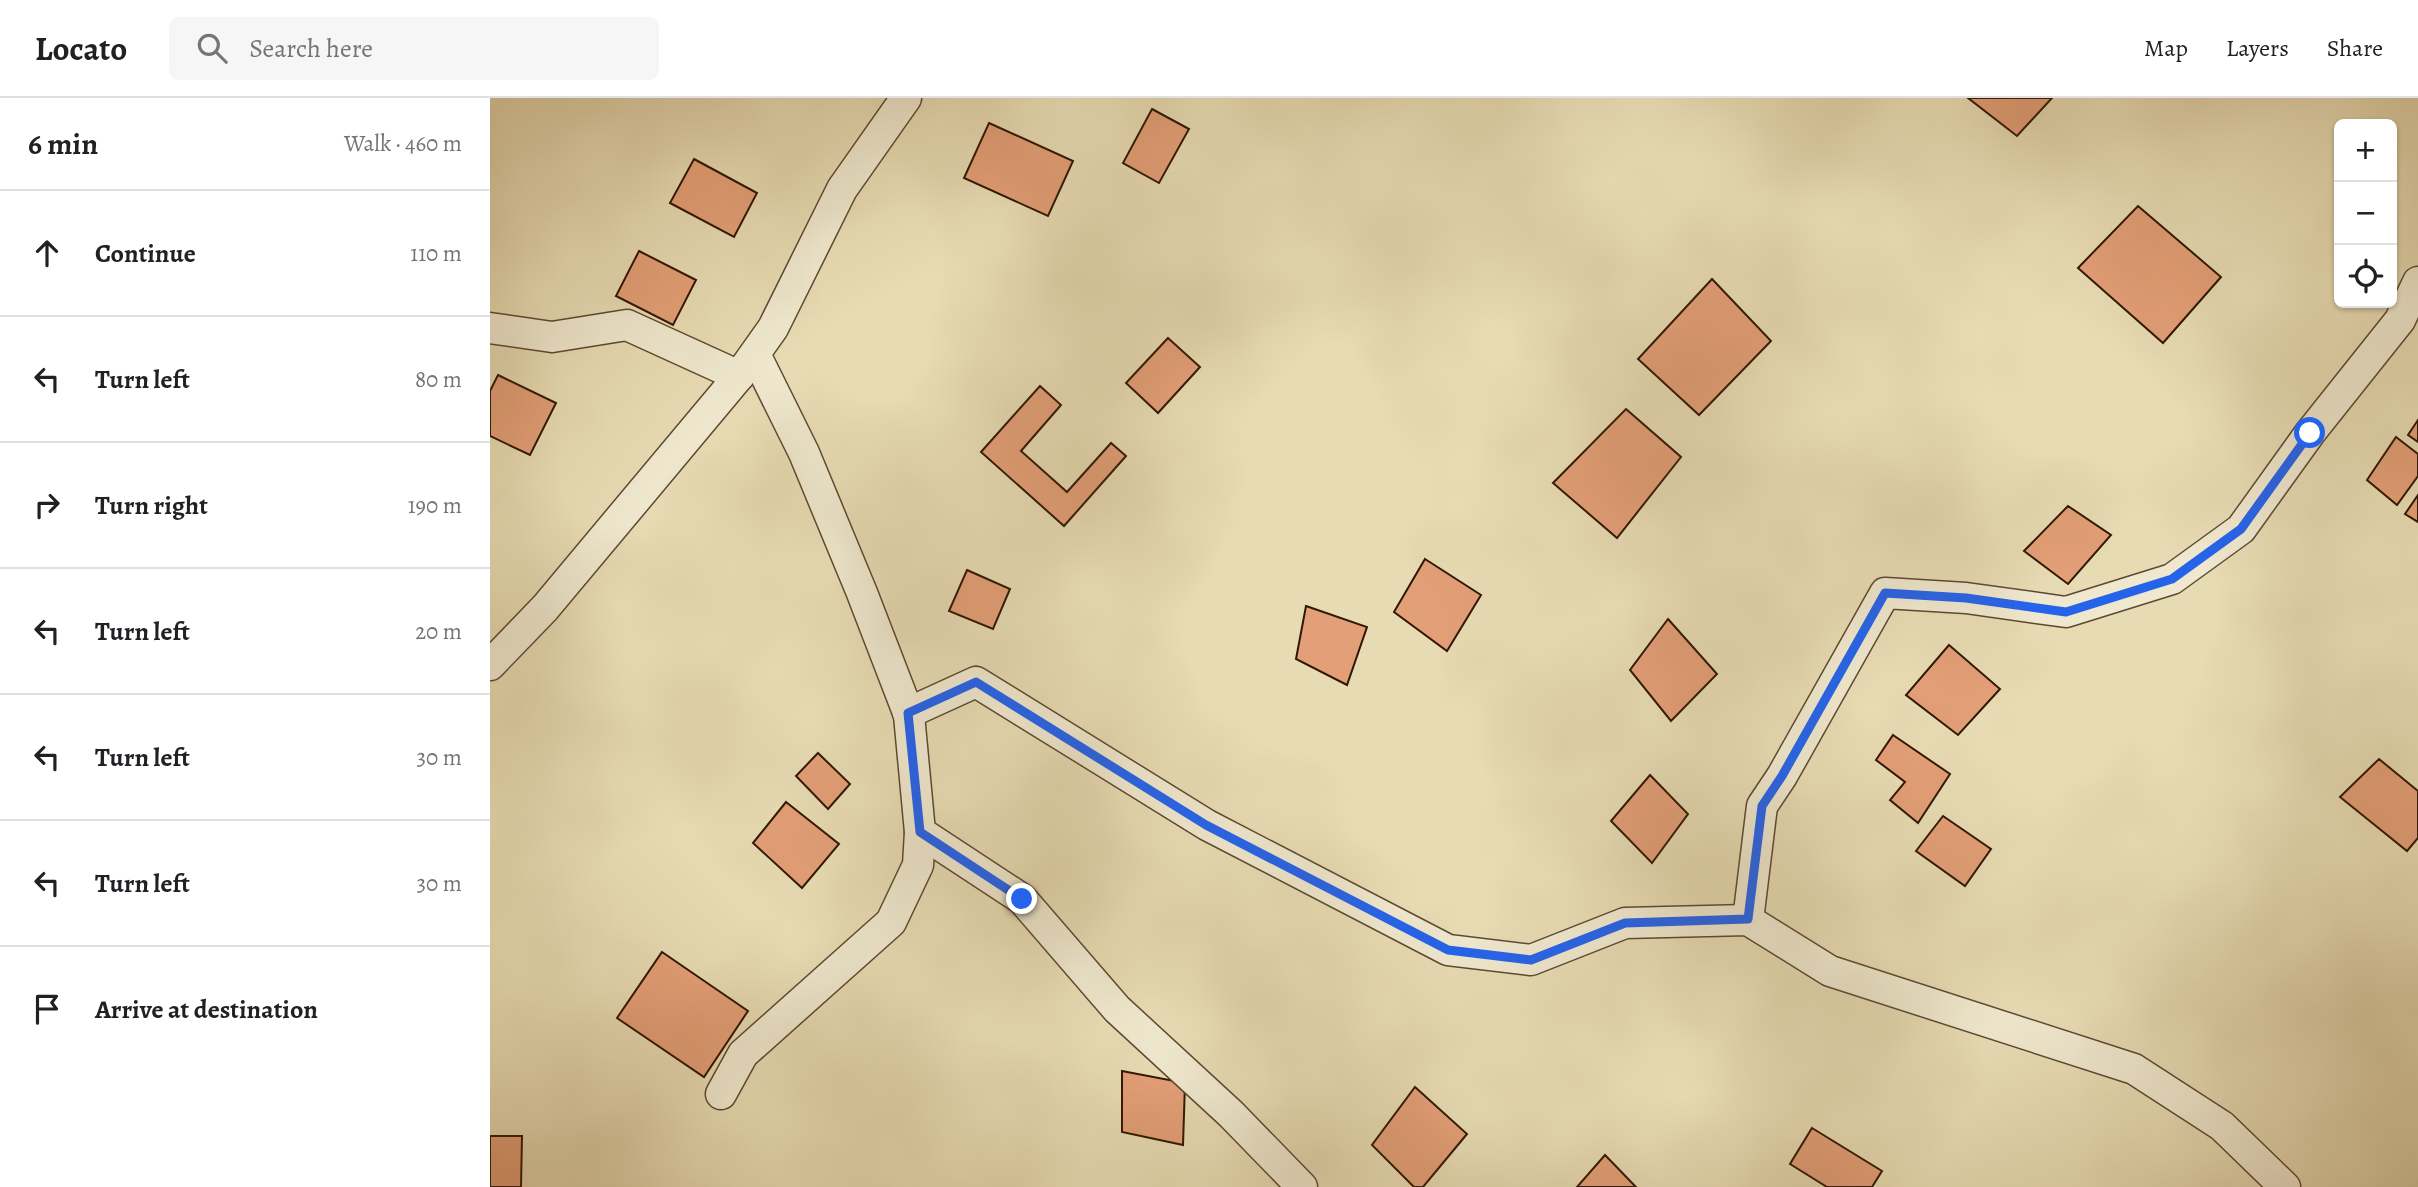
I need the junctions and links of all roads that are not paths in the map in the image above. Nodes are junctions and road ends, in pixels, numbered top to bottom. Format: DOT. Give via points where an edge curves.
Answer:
graph roads {
  1 [pos="905,98"];
  2 [pos="2418,282"];
  3 [pos="490,328"];
  4 [pos="747,365"];
  5 [pos="490,665"];
  6 [pos="908,713"];
  7 [pos="920,832"];
  8 [pos="1748,919"];
  9 [pos="721,1094"];
  10 [pos="1302,1187"];
  11 [pos="2286,1187"];
  1 -- 4 [label="street" via="842,189 773,328"];
  2 -- 8 [label="street" via="2400,320 2241,529 2172,579 2066,612 1885,593 1762,806"];
  3 -- 4 [label="street" via="552,337 628,325"];
  4 -- 5 [label="street" via="545,608"];
  4 -- 6 [label="street" via="804,453"];
  6 -- 7 [label="street"];
  6 -- 8 [label="street" via="976,682 1206,825 1448,950 1531,960 1625,923"];
  7 -- 9 [label="street" via="918,865 891,922 743,1054"];
  7 -- 10 [label="street" via="1022,899 1117,1009"];
  8 -- 11 [label="street" via="1830,971 2134,1069 2222,1126"];
}
